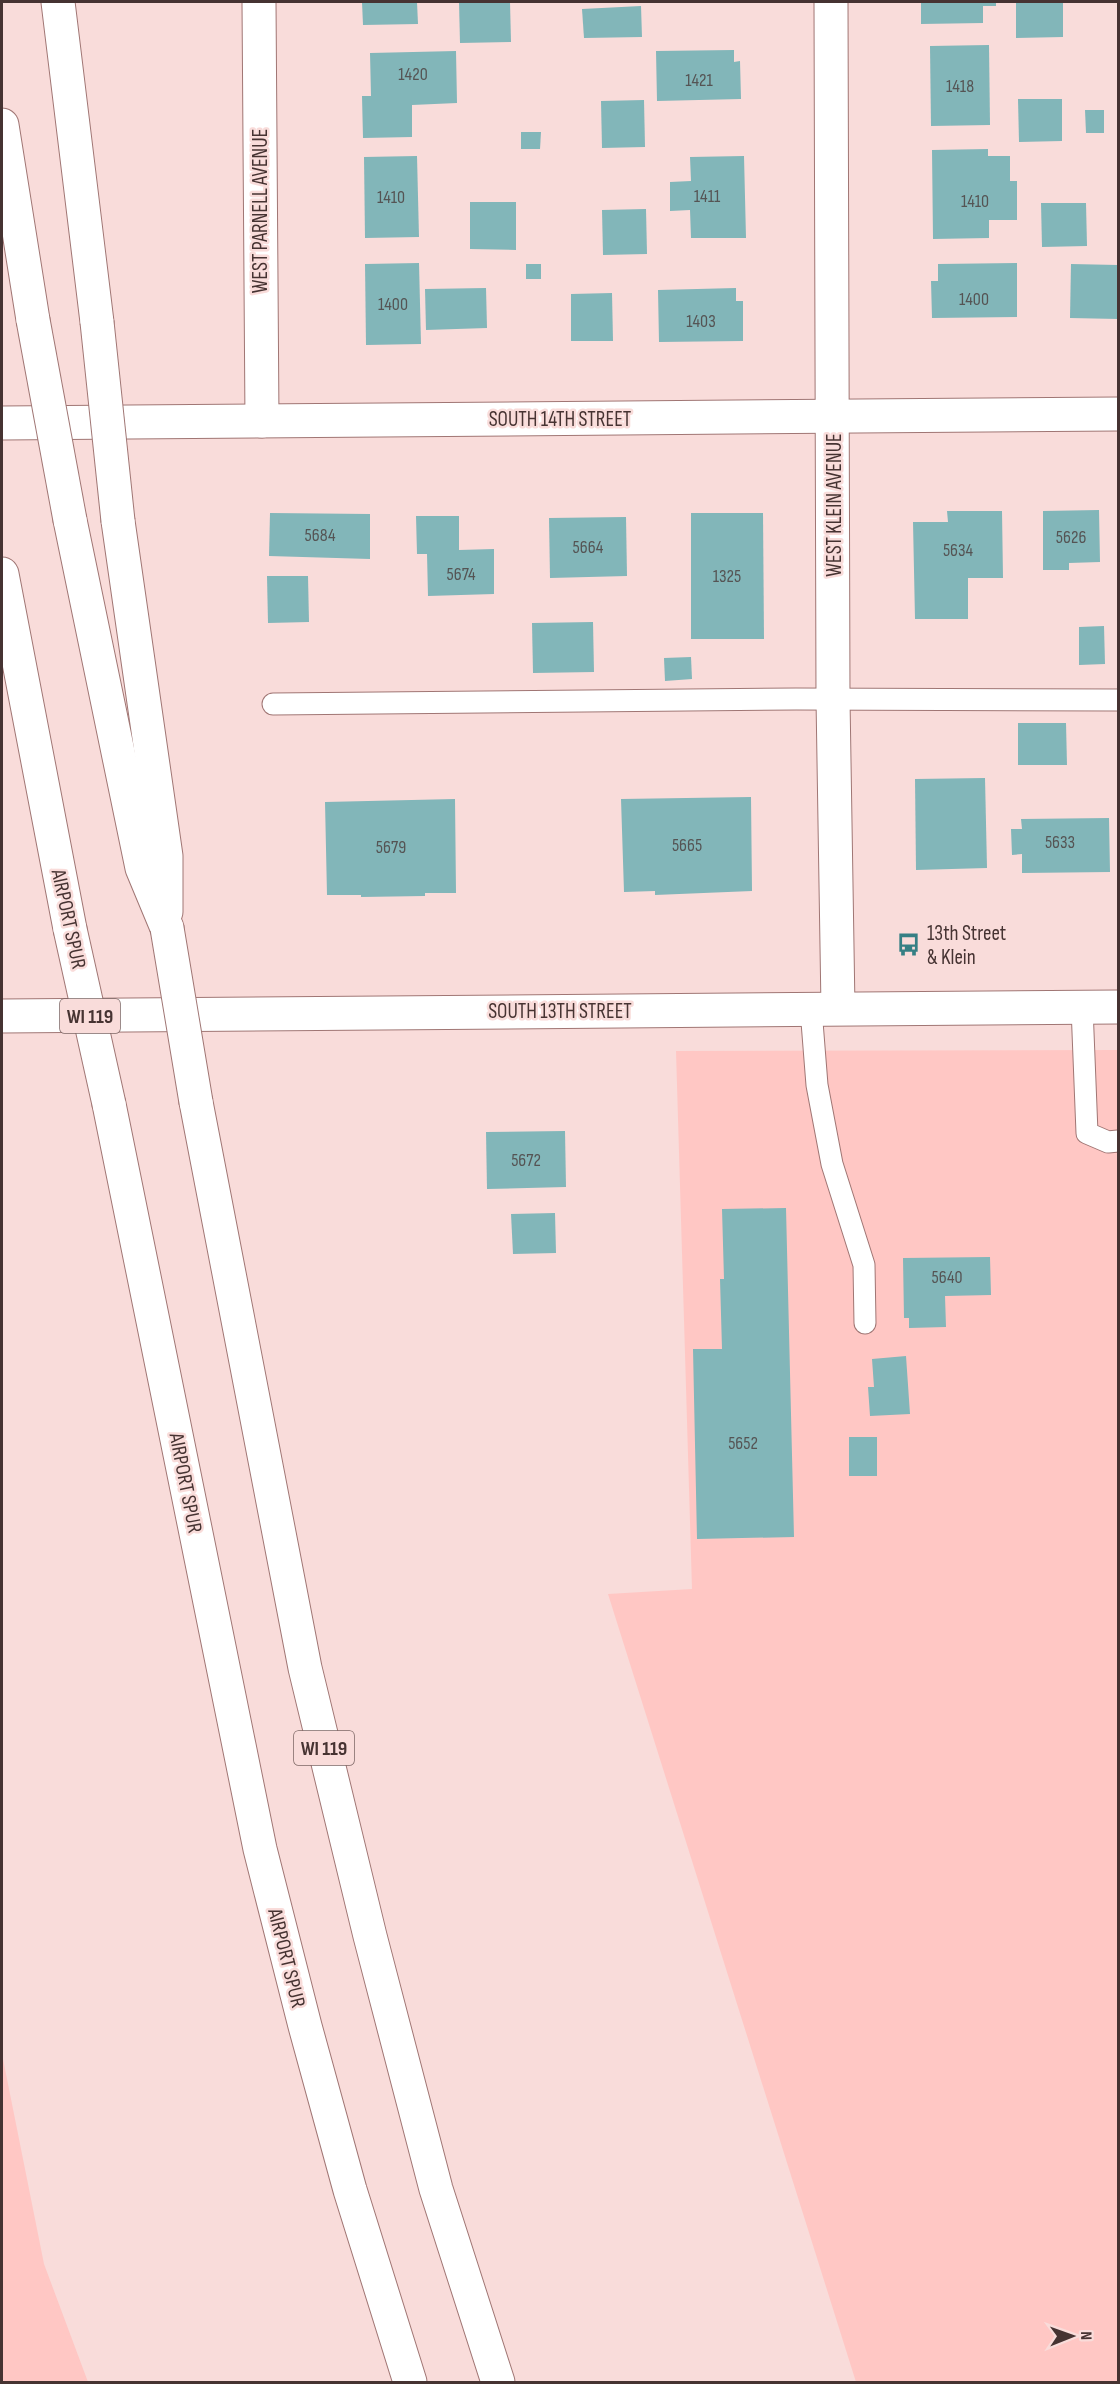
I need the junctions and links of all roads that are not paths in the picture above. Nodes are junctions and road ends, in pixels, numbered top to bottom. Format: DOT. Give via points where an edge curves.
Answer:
graph roads {
  1 [pos="58,2"];
  2 [pos="259,2"];
  3 [pos="831,2"];
  4 [pos="2,125"];
  5 [pos="1119,414"];
  6 [pos="834,417"];
  7 [pos="262,421"];
  8 [pos="2,423"];
  9 [pos="2,574"];
  10 [pos="833,699"];
  11 [pos="1119,700"];
  12 [pos="273,704"];
  13 [pos="167,928"];
  14 [pos="1082,1007"];
  15 [pos="1119,1007"];
  16 [pos="825,1009"];
  17 [pos="2,1016"];
  18 [pos="1119,1141"];
  19 [pos="865,1323"];
  20 [pos="410,2382"];
  21 [pos="498,2382"];
  1 -- 13 [label="main road, bridge" via="118,521 166,856"];
  2 -- 7 [label="main road, WEST PARNELL AVENUE"];
  3 -- 6 [label="main road, WEST KLEIN AVENUE"];
  4 -- 13 [label="main road, bridge" via="70,520 142,868"];
  5 -- 6 [label="main road, SOUTH 14TH STREET"];
  6 -- 7 [label="main road, SOUTH 14TH STREET"];
  6 -- 10 [label="main road, WEST KLEIN AVENUE"];
  7 -- 8 [label="main road, SOUTH 14TH STREET"];
  9 -- 20 [label="main road, AIRPORT SPUR / WI 119, bridge" via="70,928 260,1849 350,2190"];
  10 -- 11 [label="lane"];
  10 -- 12 [label="lane"];
  10 -- 16 [label="main road, WEST KLEIN AVENUE"];
  13 -- 21 [label="main road, WI 119, bridge" via="196,1102 305,1668 436,2188"];
  14 -- 15 [label="main road, SOUTH 13TH STREET"];
  14 -- 16 [label="main road, SOUTH 13TH STREET"];
  14 -- 18 [label="lane" via="1087,1133 1108,1142"];
  16 -- 17 [label="main road, SOUTH 13TH STREET"];
  16 -- 19 [label="lane" via="817,1085 831,1164 864,1265"];
}
